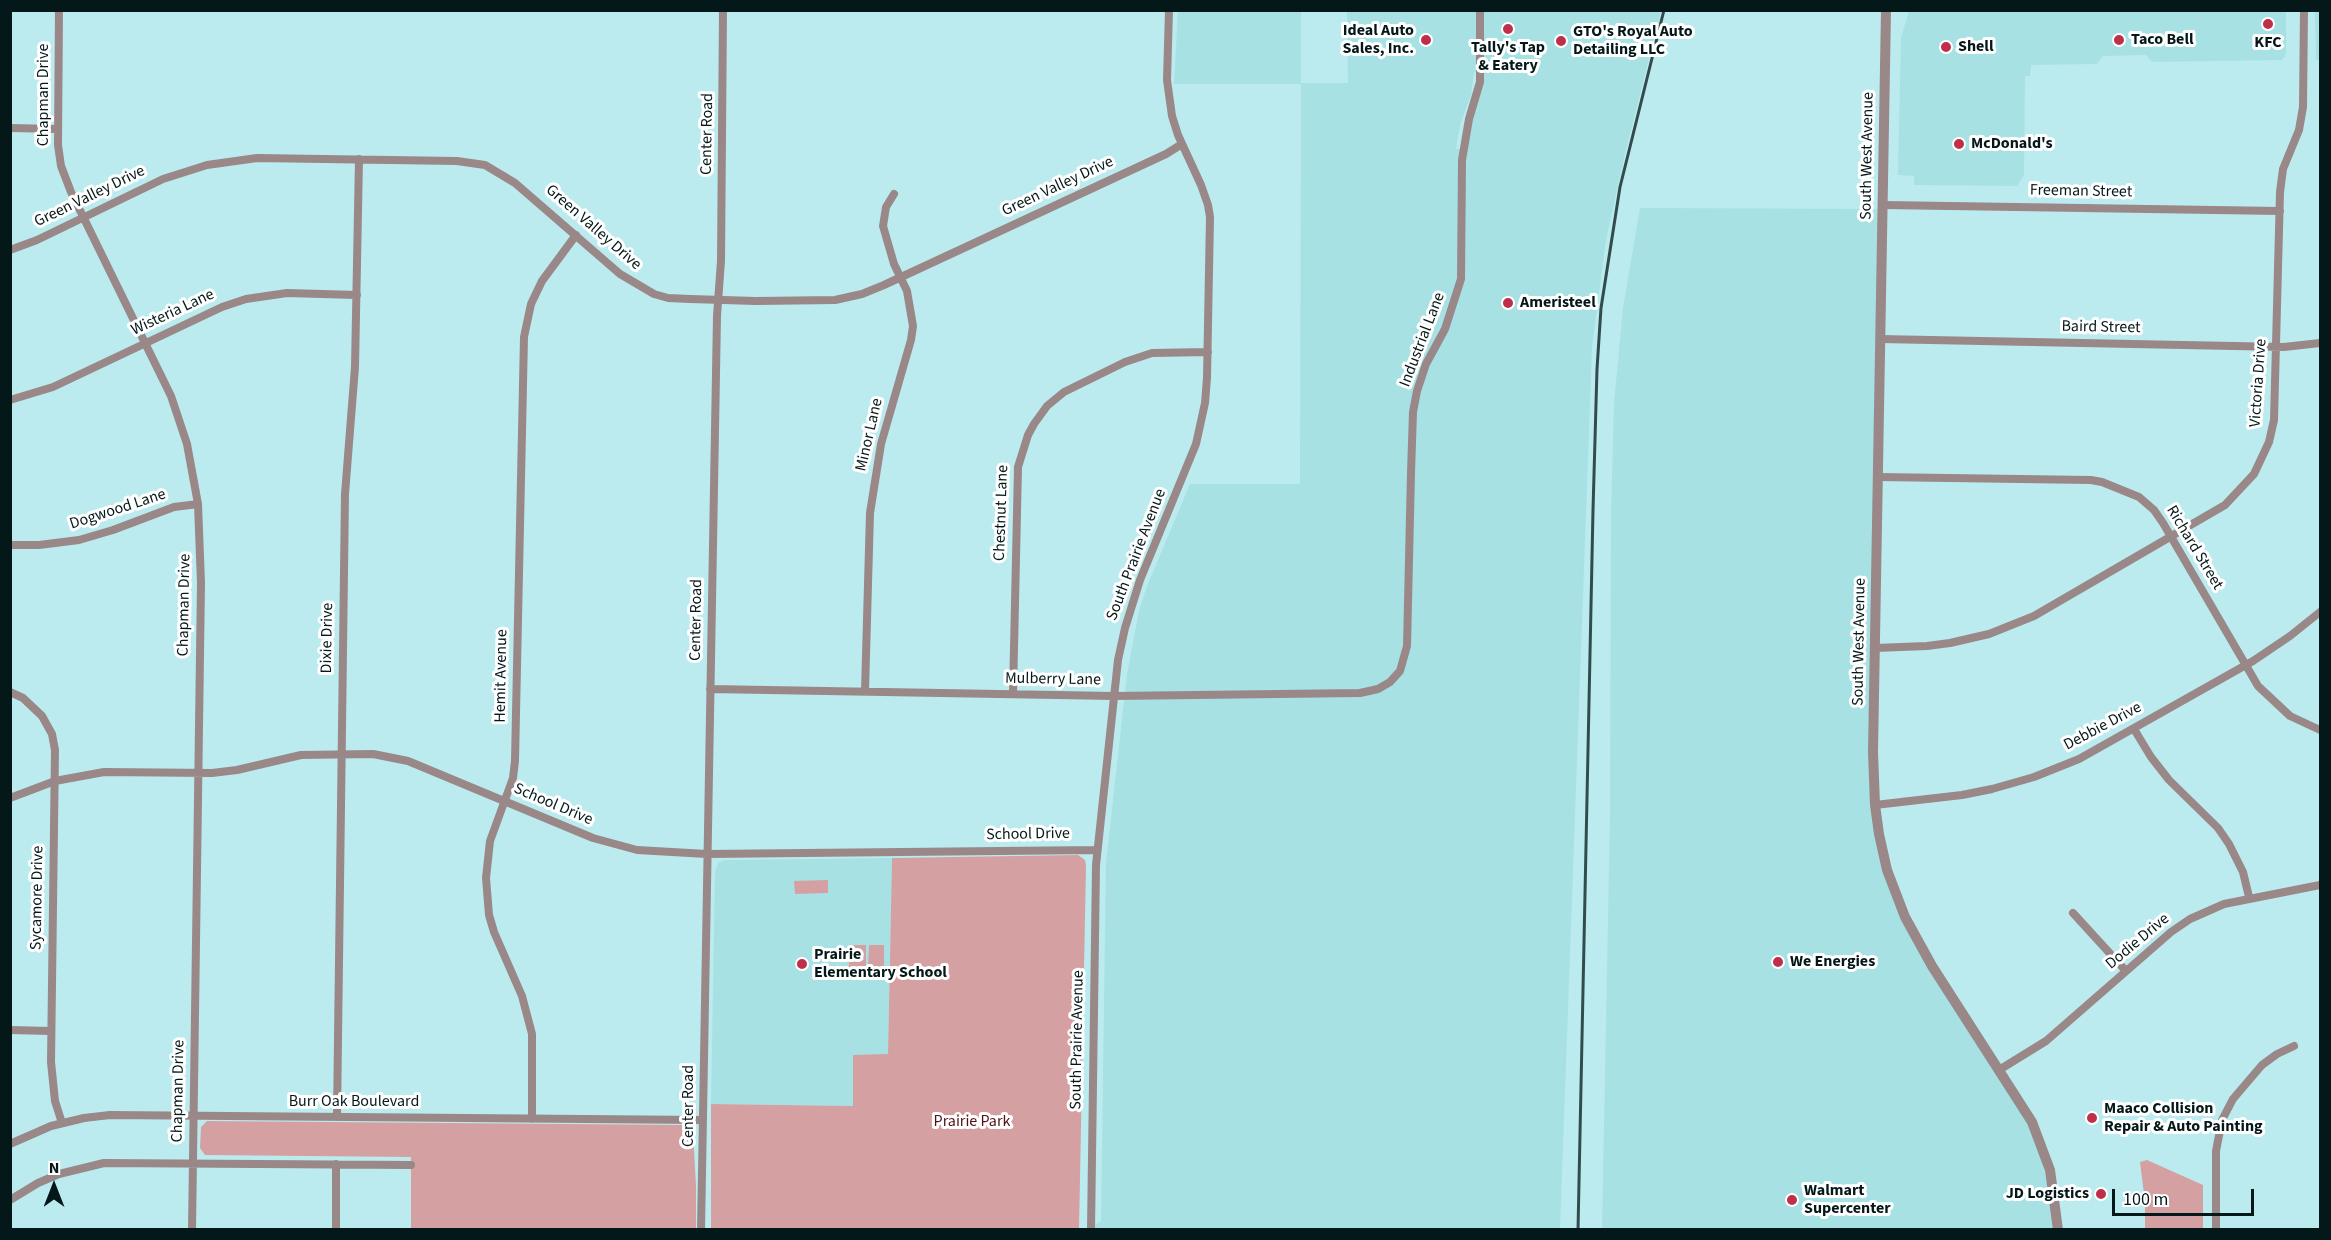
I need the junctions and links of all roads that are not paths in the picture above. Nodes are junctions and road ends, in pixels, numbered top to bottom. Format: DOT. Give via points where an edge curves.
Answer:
graph roads {
  1 [pos="59,10"];
  2 [pos="723,10"];
  3 [pos="1169,10"];
  4 [pos="1480,10"];
  5 [pos="1886,10"];
  6 [pos="2304,10"];
  7 [pos="10,128"];
  8 [pos="58,129"];
  9 [pos="1182,144"];
  10 [pos="359,159"];
  11 [pos="894,194"];
  12 [pos="1883,205"];
  13 [pos="2280,211"];
  14 [pos="84,217"];
  15 [pos="576,235"];
  16 [pos="10,250"];
  17 [pos="900,277"];
  18 [pos="357,294"];
  19 [pos="718,300"];
  20 [pos="1880,339"];
  21 [pos="146,341"];
  22 [pos="2320,343"];
  23 [pos="2277,346"];
  24 [pos="1208,352"];
  25 [pos="10,400"];
  26 [pos="1878,477"];
  27 [pos="198,504"];
  28 [pos="2170,537"];
  29 [pos="10,544"];
  30 [pos="2320,612"];
  31 [pos="1875,648"];
  32 [pos="2245,665"];
  33 [pos="1393,680"];
  34 [pos="710,689"];
  35 [pos="10,692"];
  36 [pos="865,692"];
  37 [pos="1013,694"];
  38 [pos="1114,696"];
  39 [pos="2134,729"];
  40 [pos="2320,730"];
  41 [pos="343,753"];
  42 [pos="198,772"];
  43 [pos="55,781"];
  44 [pos="10,798"];
  45 [pos="505,801"];
  46 [pos="1875,805"];
  47 [pos="1097,850"];
  48 [pos="707,854"];
  49 [pos="2320,885"];
  50 [pos="2249,897"];
  51 [pos="2073,913"];
  52 [pos="2126,971"];
  53 [pos="10,1030"];
  54 [pos="51,1031"];
  55 [pos="2295,1046"];
  56 [pos="1999,1071"];
  57 [pos="194,1116"];
  58 [pos="337,1117"];
  59 [pos="532,1119"];
  60 [pos="703,1120"];
  61 [pos="62,1124"];
  62 [pos="10,1144"];
  63 [pos="192,1163"];
  64 [pos="336,1164"];
  65 [pos="411,1165"];
  66 [pos="10,1200"];
  67 [pos="192,1230"];
  68 [pos="336,1230"];
  69 [pos="701,1230"];
  70 [pos="1091,1230"];
  71 [pos="2058,1230"];
  72 [pos="2216,1230"];
  1 -- 8 [label="street, Chapman Drive"];
  2 -- 19 [label="street, Center Road"];
  3 -- 9 [label="street, South Prairie Avenue" via="1167,80 1172,116"];
  4 -- 33 [label="street, Industrial Lane" via="1480,82 1462,160 1461,279 1444,329 1426,364 1413,412 1407,646"];
  5 -- 12 [label="street, South West Avenue"];
  6 -- 13 [label="street, Victoria Drive" via="2303,107 2299,130 2283,169"];
  7 -- 8 [label="street"];
  8 -- 14 [label="street, Chapman Drive" via="61,166"];
  9 -- 17 [label="street, Green Valley Drive"];
  9 -- 24 [label="street, South Prairie Avenue" via="1201,185 1210,217"];
  10 -- 14 [label="street, Green Valley Drive" via="257,158 207,165 163,179"];
  10 -- 15 [label="street, Green Valley Drive" via="457,160 485,165 515,183"];
  10 -- 18 [label="street, Dixie Drive"];
  11 -- 17 [label="street, Minor Lane" via="886,207 883,226"];
  12 -- 13 [label="street, Freeman Street"];
  12 -- 20 [label="street, South West Avenue"];
  13 -- 23 [label="street, Victoria Drive"];
  14 -- 16 [label="street, Green Valley Drive"];
  14 -- 21 [label="street, Chapman Drive"];
  15 -- 19 [label="street, Green Valley Drive" via="620,274 647,291 668,298"];
  15 -- 45 [label="street, Hemit Avenue" via="542,281 531,304 524,337 515,761"];
  17 -- 19 [label="street, Green Valley Drive" via="862,294 836,300"];
  17 -- 36 [label="street, Minor Lane" via="912,319 911,340 883,435 870,513"];
  18 -- 21 [label="street, Wisteria Lane" via="287,293 246,299"];
  18 -- 41 [label="street, Dixie Drive" via="345,494"];
  19 -- 34 [label="street, Center Road"];
  20 -- 23 [label="street, Baird Street"];
  20 -- 26 [label="street, South West Avenue"];
  21 -- 25 [label="street, Wisteria Lane" via="53,387"];
  21 -- 27 [label="street, Chapman Drive" via="180,420"];
  22 -- 23 [label="street, Baird Street"];
  23 -- 28 [label="street, Victoria Drive" via="2273,428 2254,474 2225,505"];
  24 -- 37 [label="street, Chestnut Lane" via="1152,353 1125,362 1064,392 1034,424 1018,467"];
  24 -- 38 [label="street, South Prairie Avenue" via="1200,431 1131,607"];
  26 -- 28 [label="street, Richard Street" via="2102,482 2127,491 2154,510"];
  26 -- 31 [label="street, South West Avenue"];
  27 -- 29 [label="street, Dogwood Lane" via="174,507 79,540"];
  27 -- 42 [label="street, Chapman Drive"];
  28 -- 31 [label="street, Victoria Drive" via="2034,616 1989,634 1927,646"];
  28 -- 32 [label="street, Richard Street"];
  30 -- 32 [label="street, Debbie Drive"];
  31 -- 46 [label="street, South West Avenue"];
  32 -- 39 [label="street, Debbie Drive"];
  32 -- 40 [label="street, Richard Street" via="2271,700 2290,717"];
  33 -- 38 [label="street, Mulberry Lane" via="1360,693"];
  34 -- 36 [label="street, Mulberry Lane"];
  34 -- 48 [label="street, Center Road"];
  35 -- 43 [label="street, Sycamore Drive" via="29,702 48,724 55,750"];
  36 -- 37 [label="street, Mulberry Lane"];
  37 -- 38 [label="street, Mulberry Lane"];
  38 -- 47 [label="street, South Prairie Avenue"];
  39 -- 46 [label="street, Debbie Drive" via="2079,759 2013,783 1962,795"];
  39 -- 50 [label="street" via="2169,780 2229,844 2243,872"];
  41 -- 42 [label="street, School Drive" via="301,755 237,770"];
  41 -- 45 [label="street, School Drive" via="408,761"];
  41 -- 58 [label="street, Dixie Drive"];
  42 -- 43 [label="street, School Drive" via="104,772"];
  42 -- 57 [label="street, Chapman Drive"];
  43 -- 44 [label="street, School Drive"];
  43 -- 54 [label="street, Sycamore Drive"];
  45 -- 48 [label="street, School Drive" via="618,846"];
  45 -- 59 [label="street, Hemit Avenue" via="490,841 486,888 494,932 522,996 532,1034"];
  46 -- 56 [label="street, South West Avenue" via="1887,870 1905,917"];
  47 -- 48 [label="street, School Drive"];
  47 -- 70 [label="street, South Prairie Avenue"];
  48 -- 60 [label="street, Center Road"];
  49 -- 50 [label="street, Dodie Drive"];
  50 -- 52 [label="street, Dodie Drive" via="2190,919"];
  51 -- 52 [label="street"];
  52 -- 56 [label="street, Dodie Drive" via="2046,1041"];
  53 -- 54 [label="street"];
  54 -- 61 [label="street, Sycamore Drive" via="51,1071"];
  55 -- 72 [label="street" via="2262,1065 2233,1099 2222,1120 2216,1151"];
  56 -- 71 [label="street, South West Avenue" via="2039,1139 2050,1170"];
  57 -- 58 [label="street, Burr Oak Boulevard"];
  57 -- 61 [label="street, Burr Oak Boulevard" via="110,1115"];
  57 -- 63 [label="street, Chapman Drive"];
  58 -- 59 [label="street, Burr Oak Boulevard"];
  59 -- 60 [label="street, Burr Oak Boulevard"];
  60 -- 69 [label="street, Center Road"];
  61 -- 62 [label="street, Burr Oak Boulevard"];
  63 -- 64 [label="street"];
  63 -- 66 [label="street" via="124,1162 81,1167 38,1183"];
  63 -- 67 [label="street, Chapman Drive"];
  64 -- 65 [label="street"];
  64 -- 68 [label="street"];
}
